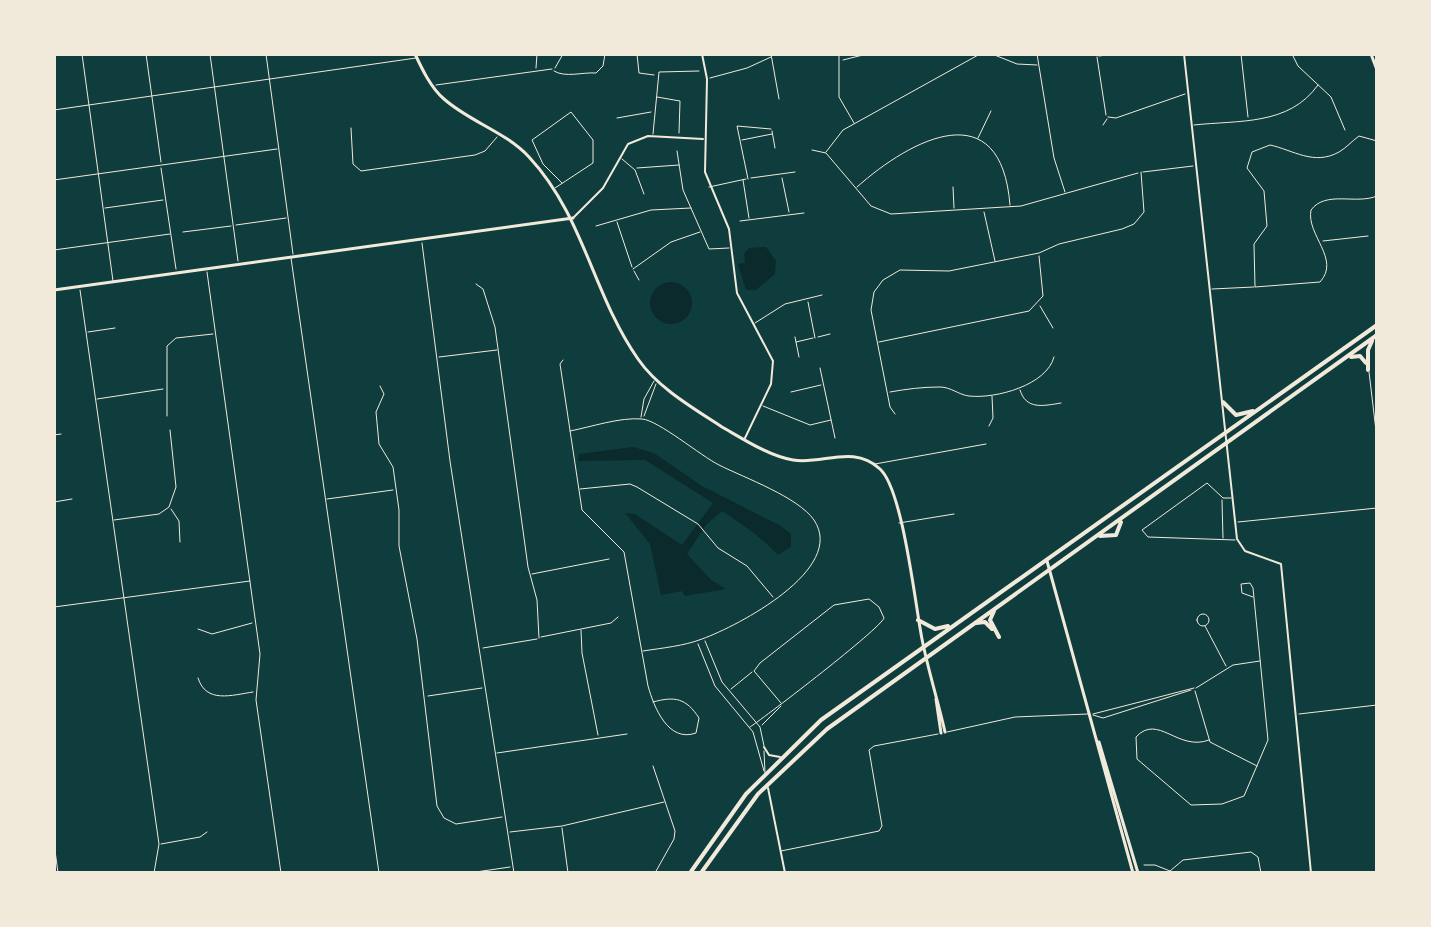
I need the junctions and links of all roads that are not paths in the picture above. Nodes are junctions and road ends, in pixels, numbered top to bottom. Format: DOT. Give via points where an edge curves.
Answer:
graph roads {
  1 [pos="82,54"];
  2 [pos="146,54"];
  3 [pos="210,54"];
  4 [pos="266,54"];
  5 [pos="537,54"];
  6 [pos="563,54"];
  7 [pos="605,54"];
  8 [pos="637,54"];
  9 [pos="702,54"];
  10 [pos="839,54"];
  11 [pos="867,54"];
  12 [pos="980,54"];
  13 [pos="992,54"];
  14 [pos="1037,54"];
  15 [pos="1092,54"];
  16 [pos="1115,54"];
  17 [pos="1184,54"];
  18 [pos="1241,54"];
  19 [pos="1292,54"];
  20 [pos="771,55"];
  21 [pos="1374,55"];
  22 [pos="416,56"];
  23 [pos="1097,57"];
  24 [pos="840,60"];
  25 [pos="1039,65"];
  26 [pos="552,69"];
  27 [pos="536,70"];
  28 [pos="1377,70"];
  29 [pos="699,71"];
  30 [pos="654,75"];
  31 [pos="270,79"];
  32 [pos="707,79"];
  33 [pos="1318,85"];
  34 [pos="433,86"];
  35 [pos="214,87"];
  36 [pos="1188,94"];
  37 [pos="152,96"];
  38 [pos="655,97"];
  39 [pos="779,99"];
  40 [pos="88,105"];
  41 [pos="54,110"];
  42 [pos="991,111"];
  43 [pos="654,112"];
  44 [pos="1108,117"];
  45 [pos="617,118"];
  46 [pos="770,120"];
  47 [pos="1249,120"];
  48 [pos="854,123"];
  49 [pos="1103,125"];
  50 [pos="1191,125"];
  51 [pos="351,128"];
  52 [pos="771,129"];
  53 [pos="1345,130"];
  54 [pos="679,133"];
  55 [pos="772,134"];
  56 [pos="498,135"];
  57 [pos="653,136"];
  58 [pos="704,139"];
  59 [pos="978,139"];
  60 [pos="739,141"];
  61 [pos="1377,141"];
  62 [pos="280,148"];
  63 [pos="775,148"];
  64 [pos="812,150"];
  65 [pos="537,151"];
  66 [pos="677,151"];
  67 [pos="826,153"];
  68 [pos="224,156"];
  69 [pos="529,157"];
  70 [pos="620,157"];
  71 [pos="161,165"];
  72 [pos="679,165"];
  73 [pos="1195,165"];
  74 [pos="635,170"];
  75 [pos="795,172"];
  76 [pos="1141,172"];
  77 [pos="99,174"];
  78 [pos="781,175"];
  79 [pos="748,179"];
  80 [pos="54,180"];
  81 [pos="743,180"];
  82 [pos="562,183"];
  83 [pos="709,187"];
  84 [pos="953,187"];
  85 [pos="553,189"];
  86 [pos="855,189"];
  87 [pos="644,194"];
  88 [pos="1066,194"];
  89 [pos="1377,196"];
  90 [pos="166,200"];
  91 [pos="1010,207"];
  92 [pos="103,208"];
  93 [pos="691,208"];
  94 [pos="983,209"];
  95 [pos="954,211"];
  96 [pos="804,213"];
  97 [pos="789,215"];
  98 [pos="289,218"];
  99 [pos="573,218"];
  100 [pos="617,220"];
  101 [pos="750,220"];
  102 [pos="740,221"];
  103 [pos="233,226"];
  104 [pos="596,226"];
  105 [pos="702,231"];
  106 [pos="183,232"];
  107 [pos="171,234"];
  108 [pos="1368,236"];
  109 [pos="422,240"];
  110 [pos="1321,241"];
  111 [pos="108,243"];
  112 [pos="731,248"];
  113 [pos="54,250"];
  114 [pos="1039,253"];
  115 [pos="291,258"];
  116 [pos="995,261"];
  117 [pos="239,265"];
  118 [pos="207,269"];
  119 [pos="633,269"];
  120 [pos="176,273"];
  121 [pos="642,278"];
  122 [pos="639,280"];
  123 [pos="113,282"];
  124 [pos="631,283"];
  125 [pos="476,284"];
  126 [pos="80,287"];
  127 [pos="1255,287"];
  128 [pos="1209,289"];
  129 [pos="54,290"];
  130 [pos="822,295"];
  131 [pos="808,300"];
  132 [pos="1039,304"];
  133 [pos="753,325"];
  134 [pos="1377,325"];
  135 [pos="115,328"];
  136 [pos="1053,328"];
  137 [pos="86,333"];
  138 [pos="216,333"];
  139 [pos="830,334"];
  140 [pos="1376,336"];
  141 [pos="795,337"];
  142 [pos="815,338"];
  143 [pos="796,342"];
  144 [pos="877,343"];
  145 [pos="497,350"];
  146 [pos="437,357"];
  147 [pos="799,357"];
  148 [pos="1054,357"];
  149 [pos="1348,358"];
  150 [pos="563,360"];
  151 [pos="820,368"];
  152 [pos="1368,370"];
  153 [pos="656,380"];
  154 [pos="824,385"];
  155 [pos="380,386"];
  156 [pos="1019,387"];
  157 [pos="166,389"];
  158 [pos="791,392"];
  159 [pos="887,393"];
  160 [pos="991,394"];
  161 [pos="94,399"];
  162 [pos="1223,402"];
  163 [pos="1061,403"];
  164 [pos="761,405"];
  165 [pos="1259,409"];
  166 [pos="895,414"];
  167 [pos="167,416"];
  168 [pos="642,419"];
  169 [pos="831,420"];
  170 [pos="989,426"];
  171 [pos="170,430"];
  172 [pos="570,431"];
  173 [pos="1226,432"];
  174 [pos="61,434"];
  175 [pos="54,435"];
  176 [pos="835,438"];
  177 [pos="745,439"];
  178 [pos="1377,439"];
  179 [pos="986,444"];
  180 [pos="1227,444"];
  181 [pos="874,465"];
  182 [pos="396,489"];
  183 [pos="578,490"];
  184 [pos="1223,498"];
  185 [pos="1232,498"];
  186 [pos="72,499"];
  187 [pos="324,499"];
  188 [pos="54,502"];
  189 [pos="169,507"];
  190 [pos="1377,508"];
  191 [pos="1129,513"];
  192 [pos="954,514"];
  193 [pos="112,521"];
  194 [pos="899,523"];
  195 [pos="1235,523"];
  196 [pos="1237,539"];
  197 [pos="1091,540"];
  198 [pos="1223,541"];
  199 [pos="180,542"];
  200 [pos="609,559"];
  201 [pos="1046,559"];
  202 [pos="1050,569"];
  203 [pos="530,574"];
  204 [pos="250,581"];
  205 [pos="1253,597"];
  206 [pos="123,598"];
  207 [pos="774,599"];
  208 [pos="54,607"];
  209 [pos="998,607"];
  210 [pos="618,617"];
  211 [pos="918,620"];
  212 [pos="958,622"];
  213 [pos="255,623"];
  214 [pos="974,623"];
  215 [pos="1205,626"];
  216 [pos="581,628"];
  217 [pos="198,629"];
  218 [pos="539,638"];
  219 [pos="705,639"];
  220 [pos="697,641"];
  221 [pos="923,646"];
  222 [pos="480,649"];
  223 [pos="643,651"];
  224 [pos="926,657"];
  225 [pos="1260,661"];
  226 [pos="715,667"];
  227 [pos="1227,668"];
  228 [pos="707,671"];
  229 [pos="754,671"];
  230 [pos="198,678"];
  231 [pos="484,688"];
  232 [pos="1194,688"];
  233 [pos="729,691"];
  234 [pos="256,692"];
  235 [pos="425,696"];
  236 [pos="653,702"];
  237 [pos="781,703"];
  238 [pos="1377,705"];
  239 [pos="1091,714"];
  240 [pos="1296,714"];
  241 [pos="757,723"];
  242 [pos="750,727"];
  243 [pos="760,727"];
  244 [pos="753,732"];
  245 [pos="943,733"];
  246 [pos="627,734"];
  247 [pos="598,738"];
  248 [pos="1209,740"];
  249 [pos="764,747"];
  250 [pos="495,753"];
  251 [pos="780,757"];
  252 [pos="653,766"];
  253 [pos="1259,766"];
  254 [pos="765,773"];
  255 [pos="767,784"];
  256 [pos="664,802"];
  257 [pos="504,816"];
  258 [pos="562,826"];
  259 [pos="207,832"];
  260 [pos="507,833"];
  261 [pos="54,843"];
  262 [pos="159,844"];
  263 [pos="781,851"];
  264 [pos="1144,865"];
  265 [pos="513,867"];
  266 [pos="1170,872"];
  267 [pos="58,873"];
  268 [pos="154,873"];
  269 [pos="281,873"];
  270 [pos="379,873"];
  271 [pos="469,873"];
  272 [pos="514,873"];
  273 [pos="568,873"];
  274 [pos="655,873"];
  275 [pos="690,873"];
  276 [pos="701,873"];
  277 [pos="785,873"];
  278 [pos="1135,873"];
  279 [pos="1261,873"];
  280 [pos="1311,873"];
  1 -- 40 [label="street"];
  2 -- 37 [label="street"];
  3 -- 35 [label="street"];
  4 -- 31 [label="street"];
  5 -- 27 [label="street"];
  6 -- 26 [label="street"];
  7 -- 26 [label="street" via="596,73 565,75"];
  8 -- 30 [label="street" via="637,71"];
  9 -- 32 [label="street"];
  10 -- 24 [label="street"];
  11 -- 24 [label="street"];
  12 -- 48 [label="street"];
  13 -- 25 [label="street"];
  14 -- 25 [label="street"];
  15 -- 23 [label="street"];
  16 -- 23 [label="street"];
  17 -- 36 [label="street"];
  18 -- 47 [label="street"];
  19 -- 33 [label="street"];
  20 -- 32 [label="street"];
  20 -- 39 [label="street"];
  21 -- 28 [label="main road"];
  22 -- 31 [label="street"];
  22 -- 34 [label="main road"];
  23 -- 44 [label="street"];
  24 -- 48 [label="street" via="839,97"];
  25 -- 88 [label="street" via="1054,158"];
  26 -- 27 [label="street"];
  27 -- 34 [label="street"];
  29 -- 38 [label="street" via="659,72"];
  31 -- 35 [label="street"];
  31 -- 62 [label="street"];
  32 -- 58 [label="street"];
  33 -- 47 [label="street" via="1289,112"];
  33 -- 53 [label="street" via="1331,97"];
  34 -- 56 [label="main road" via="446,101"];
  35 -- 37 [label="street"];
  35 -- 68 [label="street"];
  36 -- 44 [label="street"];
  36 -- 50 [label="street"];
  37 -- 40 [label="street"];
  37 -- 71 [label="street"];
  38 -- 43 [label="street"];
  38 -- 54 [label="street" via="680,101"];
  40 -- 41 [label="street"];
  40 -- 77 [label="street"];
  42 -- 59 [label="street"];
  43 -- 45 [label="street"];
  43 -- 57 [label="street"];
  44 -- 49 [label="street"];
  46 -- 52 [label="street"];
  47 -- 50 [label="street"];
  48 -- 67 [label="street" via="834,137"];
  50 -- 73 [label="street"];
  51 -- 56 [label="street" via="353,164 361,171 475,155"];
  52 -- 55 [label="street"];
  52 -- 60 [label="street" via="737,126"];
  55 -- 60 [label="street"];
  55 -- 63 [label="street"];
  56 -- 69 [label="main road"];
  57 -- 58 [label="street"];
  57 -- 70 [label="street" via="628,144"];
  58 -- 83 [label="street"];
  59 -- 86 [label="street" via="957,134 934,138"];
  59 -- 91 [label="street" via="1004,165"];
  60 -- 79 [label="street"];
  61 -- 127 [label="street" via="1359,136 1319,158 1265,145 1252,152 1247,168 1264,191 1267,226 1253,248"];
  62 -- 68 [label="street"];
  62 -- 98 [label="street"];
  64 -- 67 [label="street"];
  65 -- 69 [label="street"];
  65 -- 82 [label="street"];
  65 -- 82 [label="street" via="534,137 572,112 593,140 593,163"];
  66 -- 72 [label="street"];
  67 -- 86 [label="street"];
  68 -- 71 [label="street"];
  68 -- 103 [label="street"];
  69 -- 85 [label="main road"];
  70 -- 74 [label="street"];
  70 -- 99 [label="street" via="600,193"];
  71 -- 77 [label="street"];
  71 -- 90 [label="street"];
  72 -- 74 [label="street"];
  72 -- 93 [label="street"];
  73 -- 76 [label="street"];
  73 -- 128 [label="street"];
  74 -- 87 [label="street"];
  75 -- 78 [label="street"];
  76 -- 88 [label="street"];
  76 -- 114 [label="street" via="1144,208 1134,224"];
  77 -- 80 [label="street"];
  77 -- 92 [label="street"];
  78 -- 79 [label="street"];
  78 -- 97 [label="street"];
  79 -- 81 [label="street"];
  81 -- 83 [label="street"];
  81 -- 101 [label="street"];
  82 -- 85 [label="street"];
  83 -- 112 [label="street" via="729,229"];
  84 -- 95 [label="street"];
  85 -- 99 [label="main road"];
  86 -- 95 [label="street" via="884,213"];
  88 -- 91 [label="street"];
  89 -- 110 [label="street" via="1316,203 1309,214 1310,228"];
  90 -- 92 [label="street"];
  90 -- 107 [label="street"];
  91 -- 94 [label="street"];
  92 -- 111 [label="street"];
  93 -- 100 [label="street" via="651,210"];
  93 -- 105 [label="street"];
  94 -- 95 [label="street"];
  94 -- 116 [label="street"];
  96 -- 97 [label="street"];
  97 -- 101 [label="street"];
  98 -- 103 [label="street"];
  98 -- 115 [label="street"];
  99 -- 109 [label="main road"];
  99 -- 153 [label="main road" via="614,315 637,358"];
  100 -- 104 [label="street"];
  100 -- 119 [label="street"];
  101 -- 102 [label="street"];
  103 -- 106 [label="street"];
  103 -- 117 [label="street"];
  105 -- 112 [label="street" via="709,249"];
  105 -- 119 [label="street" via="671,242"];
  107 -- 111 [label="street"];
  107 -- 120 [label="street"];
  108 -- 110 [label="street"];
  109 -- 115 [label="main road"];
  109 -- 146 [label="street"];
  110 -- 127 [label="street" via="1326,268 1320,282"];
  111 -- 113 [label="street"];
  111 -- 123 [label="street"];
  112 -- 133 [label="street" via="734,286"];
  114 -- 116 [label="street"];
  114 -- 132 [label="street" via="1044,290"];
  115 -- 117 [label="main road"];
  115 -- 187 [label="street"];
  116 -- 144 [label="street" via="949,271 904,270 887,277 872,300"];
  117 -- 118 [label="main road"];
  118 -- 120 [label="main road"];
  118 -- 138 [label="street"];
  119 -- 122 [label="street"];
  120 -- 123 [label="main road"];
  121 -- 122 [label="street"];
  122 -- 124 [label="street"];
  123 -- 126 [label="main road"];
  125 -- 145 [label="street" via="483,289"];
  126 -- 129 [label="main road"];
  126 -- 137 [label="street"];
  127 -- 128 [label="street"];
  128 -- 162 [label="street"];
  130 -- 131 [label="street"];
  131 -- 133 [label="street" via="785,304"];
  131 -- 142 [label="street"];
  132 -- 136 [label="street"];
  132 -- 144 [label="street" via="1025,313"];
  133 -- 164 [label="street" via="773,368"];
  134 -- 165 [label="highway"];
  135 -- 137 [label="street"];
  137 -- 161 [label="street"];
  138 -- 157 [label="street" via="171,341"];
  138 -- 204 [label="street"];
  139 -- 142 [label="street"];
  140 -- 149 [label="highway"];
  140 -- 152 [label="highway" via="1368,350"];
  141 -- 143 [label="street"];
  142 -- 143 [label="street"];
  143 -- 147 [label="street"];
  144 -- 159 [label="street"];
  145 -- 146 [label="street"];
  145 -- 203 [label="street"];
  146 -- 222 [label="street"];
  148 -- 156 [label="street" via="1042,378"];
  149 -- 152 [label="highway" via="1362,357"];
  149 -- 180 [label="highway"];
  150 -- 172 [label="street"];
  151 -- 154 [label="street"];
  152 -- 178 [label="street"];
  153 -- 168 [label="street" via="644,399"];
  153 -- 177 [label="main road"];
  154 -- 158 [label="street"];
  154 -- 169 [label="street"];
  155 -- 182 [label="street" via="384,394 376,412 379,444 393,467"];
  156 -- 160 [label="street"];
  156 -- 163 [label="street" via="1029,404"];
  157 -- 161 [label="street"];
  157 -- 167 [label="street"];
  159 -- 160 [label="street" via="943,387 971,396"];
  159 -- 166 [label="street"];
  160 -- 170 [label="street"];
  161 -- 193 [label="street"];
  162 -- 165 [label="highway" via="1238,415"];
  162 -- 173 [label="street"];
  164 -- 169 [label="street" via="810,425"];
  164 -- 177 [label="street"];
  165 -- 173 [label="highway"];
  168 -- 172 [label="street"];
  168 -- 207 [label="street" via="812,516 820,537 816,560"];
  169 -- 176 [label="street"];
  171 -- 189 [label="street" via="175,493"];
  172 -- 183 [label="street"];
  173 -- 180 [label="street"];
  173 -- 201 [label="highway"];
  174 -- 175 [label="street"];
  177 -- 181 [label="main road" via="781,458 809,461 849,455"];
  179 -- 181 [label="street"];
  180 -- 185 [label="street"];
  180 -- 191 [label="highway"];
  181 -- 194 [label="main road" via="888,479"];
  182 -- 187 [label="street"];
  182 -- 235 [label="street" via="399,546"];
  183 -- 207 [label="street" via="630,484 698,524 718,548 747,566"];
  183 -- 223 [label="street" via="582,510 624,552"];
  184 -- 185 [label="street"];
  184 -- 198 [label="street"];
  184 -- 198 [label="street" via="1207,483 1142,530 1148,537"];
  185 -- 195 [label="street"];
  186 -- 188 [label="street"];
  187 -- 270 [label="street"];
  189 -- 193 [label="street" via="159,514"];
  189 -- 199 [label="street" via="179,521"];
  190 -- 195 [label="street"];
  191 -- 197 [label="highway"];
  191 -- 197 [label="highway" via="1116,535"];
  192 -- 194 [label="street"];
  193 -- 206 [label="street"];
  194 -- 211 [label="main road"];
  195 -- 196 [label="street"];
  196 -- 198 [label="street"];
  196 -- 240 [label="street" via="1245,551 1281,564"];
  197 -- 202 [label="highway"];
  200 -- 203 [label="street"];
  201 -- 202 [label="main road"];
  201 -- 212 [label="highway"];
  202 -- 209 [label="highway"];
  202 -- 239 [label="main road"];
  203 -- 218 [label="street"];
  204 -- 206 [label="street"];
  204 -- 213 [label="street"];
  205 -- 225 [label="street"];
  206 -- 208 [label="street"];
  206 -- 262 [label="street"];
  207 -- 219 [label="street"];
  209 -- 214 [label="highway"];
  209 -- 214 [label="highway" via="990,619 999,637 987,623"];
  210 -- 216 [label="street"];
  211 -- 212 [label="highway" via="937,630"];
  211 -- 221 [label="main road"];
  212 -- 221 [label="highway"];
  213 -- 217 [label="street" via="212,634"];
  213 -- 234 [label="street" via="260,661"];
  214 -- 224 [label="highway"];
  215 -- 227 [label="street"];
  216 -- 218 [label="street"];
  216 -- 247 [label="street"];
  218 -- 222 [label="street"];
  219 -- 220 [label="street"];
  219 -- 226 [label="street"];
  220 -- 223 [label="street"];
  220 -- 228 [label="street"];
  221 -- 224 [label="main road"];
  221 -- 251 [label="highway" via="831,712"];
  222 -- 231 [label="street"];
  223 -- 236 [label="street"];
  224 -- 245 [label="main road"];
  224 -- 255 [label="highway" via="827,729"];
  225 -- 227 [label="street"];
  225 -- 253 [label="street" via="1268,740"];
  226 -- 228 [label="street"];
  226 -- 233 [label="street"];
  227 -- 232 [label="street"];
  228 -- 242 [label="street"];
  229 -- 233 [label="street"];
  229 -- 237 [label="street"];
  229 -- 237 [label="street" via="834,605 869,599 879,607 884,618 876,630"];
  230 -- 234 [label="street" via="215,696"];
  231 -- 235 [label="street"];
  231 -- 250 [label="street"];
  232 -- 239 [label="street"];
  232 -- 239 [label="street" via="1103,718"];
  232 -- 248 [label="street"];
  233 -- 241 [label="street"];
  234 -- 269 [label="street"];
  235 -- 257 [label="street" via="439,813 456,824"];
  236 -- 236 [label="street" via="683,699 699,718 696,733 677,734"];
  237 -- 241 [label="street"];
  237 -- 243 [label="street"];
  238 -- 240 [label="street"];
  239 -- 245 [label="street" via="1015,717"];
  239 -- 278 [label="main road"];
  240 -- 280 [label="street"];
  241 -- 242 [label="street"];
  241 -- 243 [label="street"];
  242 -- 244 [label="street"];
  243 -- 244 [label="street"];
  243 -- 249 [label="street"];
  244 -- 254 [label="street"];
  245 -- 263 [label="street" via="869,750 879,831"];
  246 -- 247 [label="street"];
  247 -- 250 [label="street"];
  248 -- 253 [label="street" via="1219,750"];
  248 -- 253 [label="street" via="1189,744 1161,729 1148,729 1136,737 1134,750 1137,759 1191,805 1236,802"];
  249 -- 251 [label="street" via="769,755"];
  249 -- 254 [label="street"];
  250 -- 257 [label="street"];
  251 -- 254 [label="highway"];
  252 -- 256 [label="street"];
  254 -- 255 [label="street"];
  254 -- 275 [label="highway"];
  255 -- 263 [label="street"];
  255 -- 276 [label="highway"];
  256 -- 258 [label="street"];
  256 -- 274 [label="street" via="675,835"];
  257 -- 260 [label="street"];
  258 -- 260 [label="street"];
  258 -- 273 [label="street"];
  259 -- 262 [label="street"];
  260 -- 265 [label="street"];
  261 -- 267 [label="street"];
  262 -- 268 [label="street"];
  263 -- 277 [label="street"];
  264 -- 266 [label="street"];
  265 -- 271 [label="street"];
  265 -- 272 [label="street"];
  266 -- 279 [label="street" via="1183,860 1245,852 1257,856"];
}
